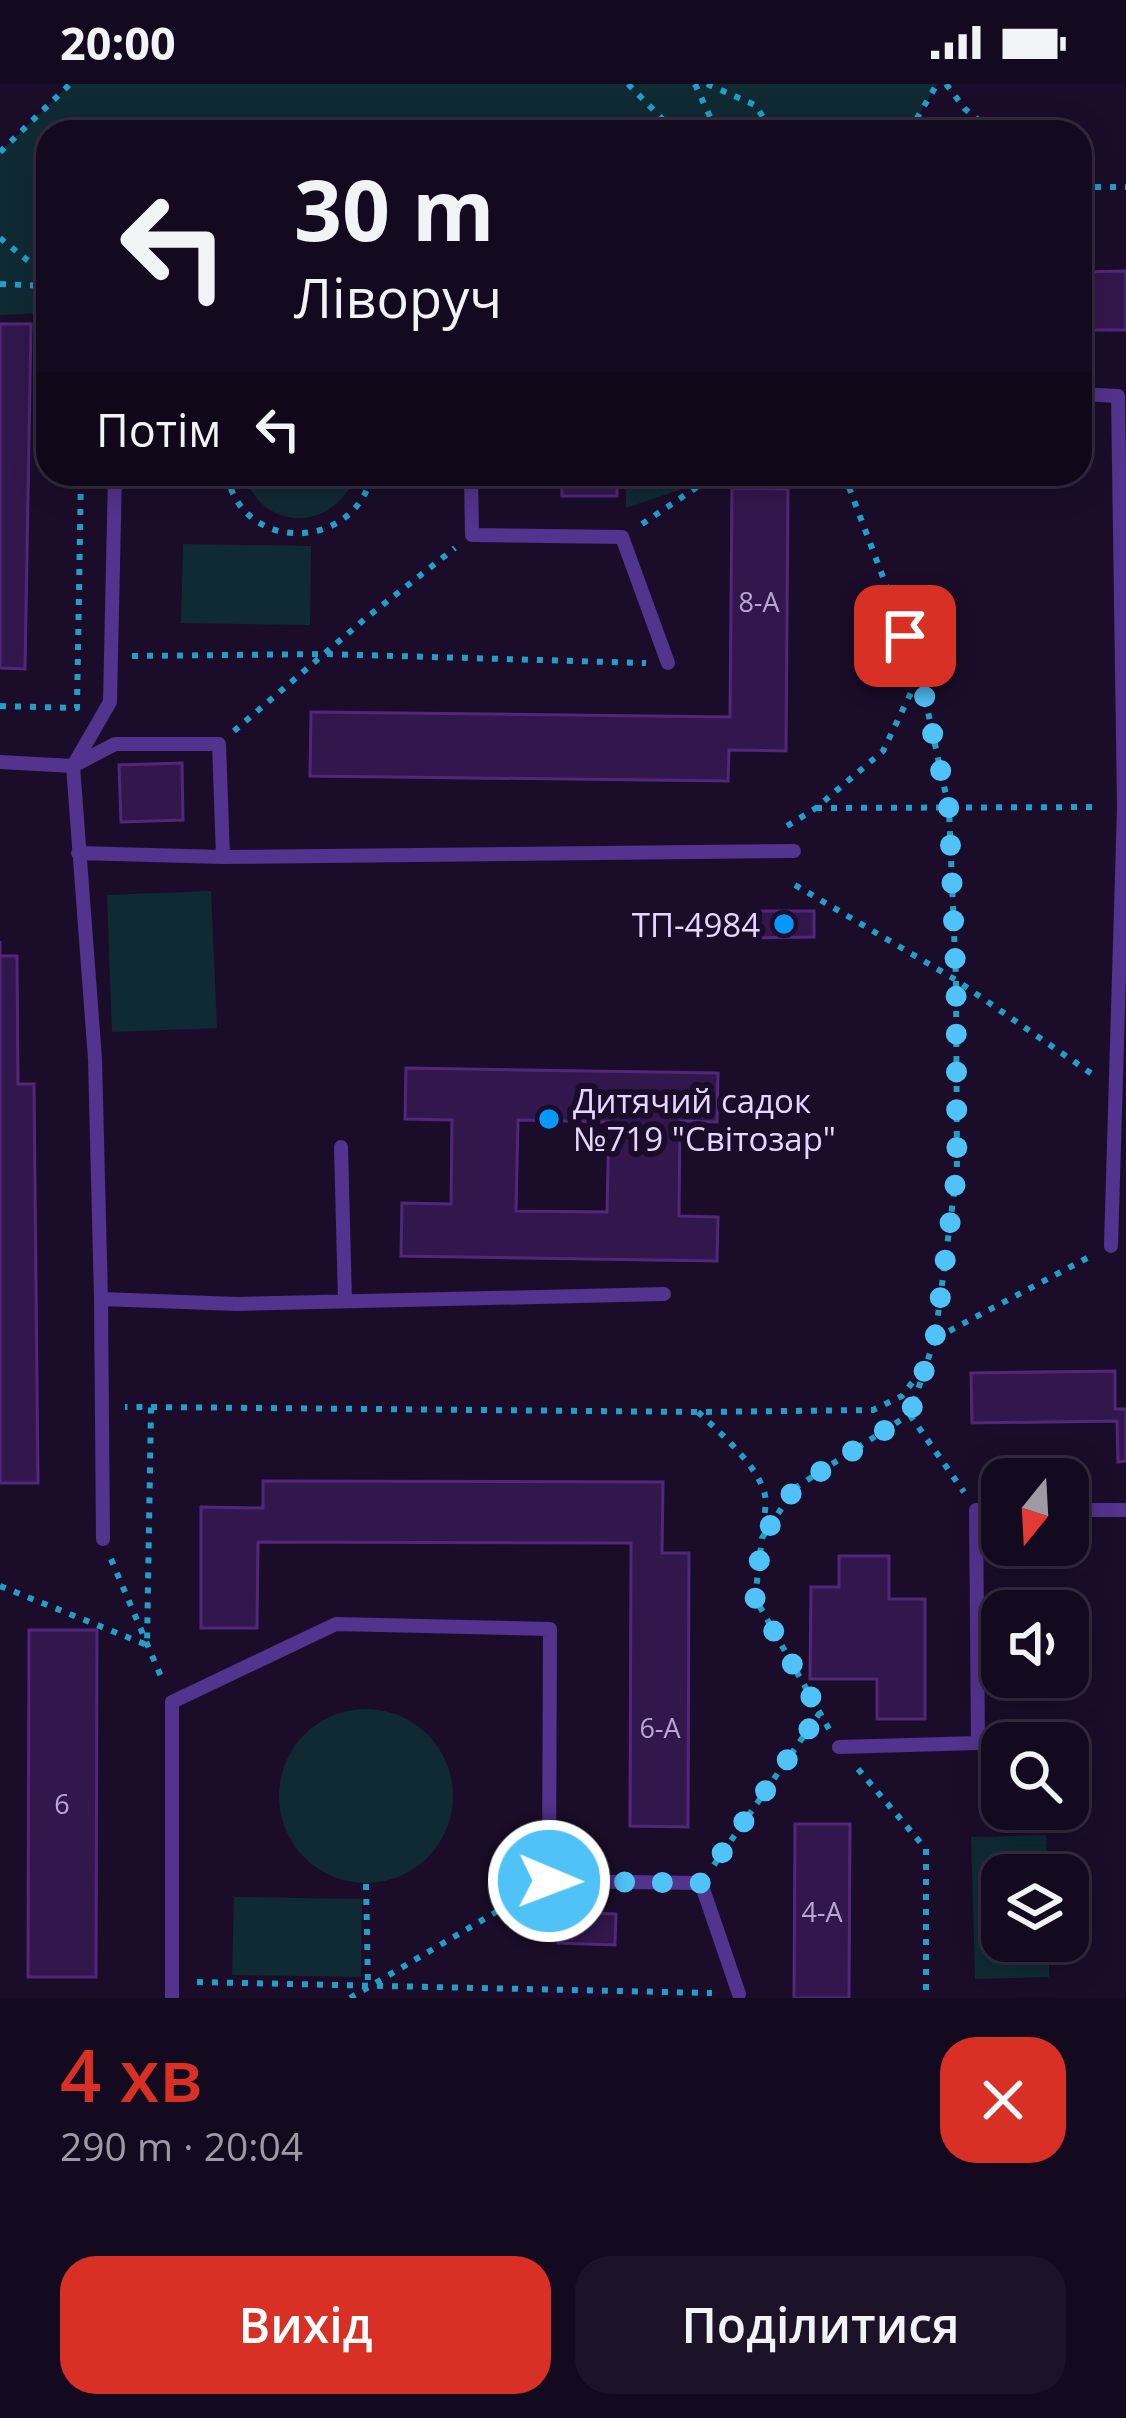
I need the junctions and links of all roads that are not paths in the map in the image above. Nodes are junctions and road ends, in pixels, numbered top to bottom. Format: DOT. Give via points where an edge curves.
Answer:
graph roads {
  1 [pos="1092,395"];
  2 [pos="115,486"];
  3 [pos="471,486"];
  4 [pos="668,663"];
  5 [pos="0,762"];
  6 [pos="74,766"];
  7 [pos="1124,807"];
  8 [pos="794,851"];
  9 [pos="78,853"];
  10 [pos="223,857"];
  11 [pos="341,1147"];
  12 [pos="1111,1246"];
  13 [pos="664,1294"];
  14 [pos="101,1299"];
  15 [pos="344,1301"];
  16 [pos="981,1510"];
  17 [pos="1089,1510"];
  18 [pos="1126,1510"];
  19 [pos="103,1539"];
  20 [pos="839,1747"];
  21 [pos="172,1990"];
  22 [pos="740,1994"];
  1 -- 7 [label="lane" via="1118,396"];
  2 -- 6 [label="lane" via="110,702"];
  3 -- 4 [label="lane" via="472,535 622,537"];
  5 -- 6 [label="lane"];
  6 -- 9 [label="lane"];
  6 -- 10 [label="lane" via="115,744 219,744"];
  7 -- 12 [label="lane"];
  8 -- 10 [label="lane"];
  9 -- 10 [label="lane"];
  9 -- 14 [label="lane" via="95,1059"];
  11 -- 15 [label="lane"];
  13 -- 15 [label="lane"];
  14 -- 15 [label="lane"];
  14 -- 19 [label="lane"];
  16 -- 20 [label="lane" via="978,1743"];
  17 -- 18 [label="lane"];
  21 -- 22 [label="lane" via="172,1702 336,1624 550,1629 549,1881 701,1883"];
}
